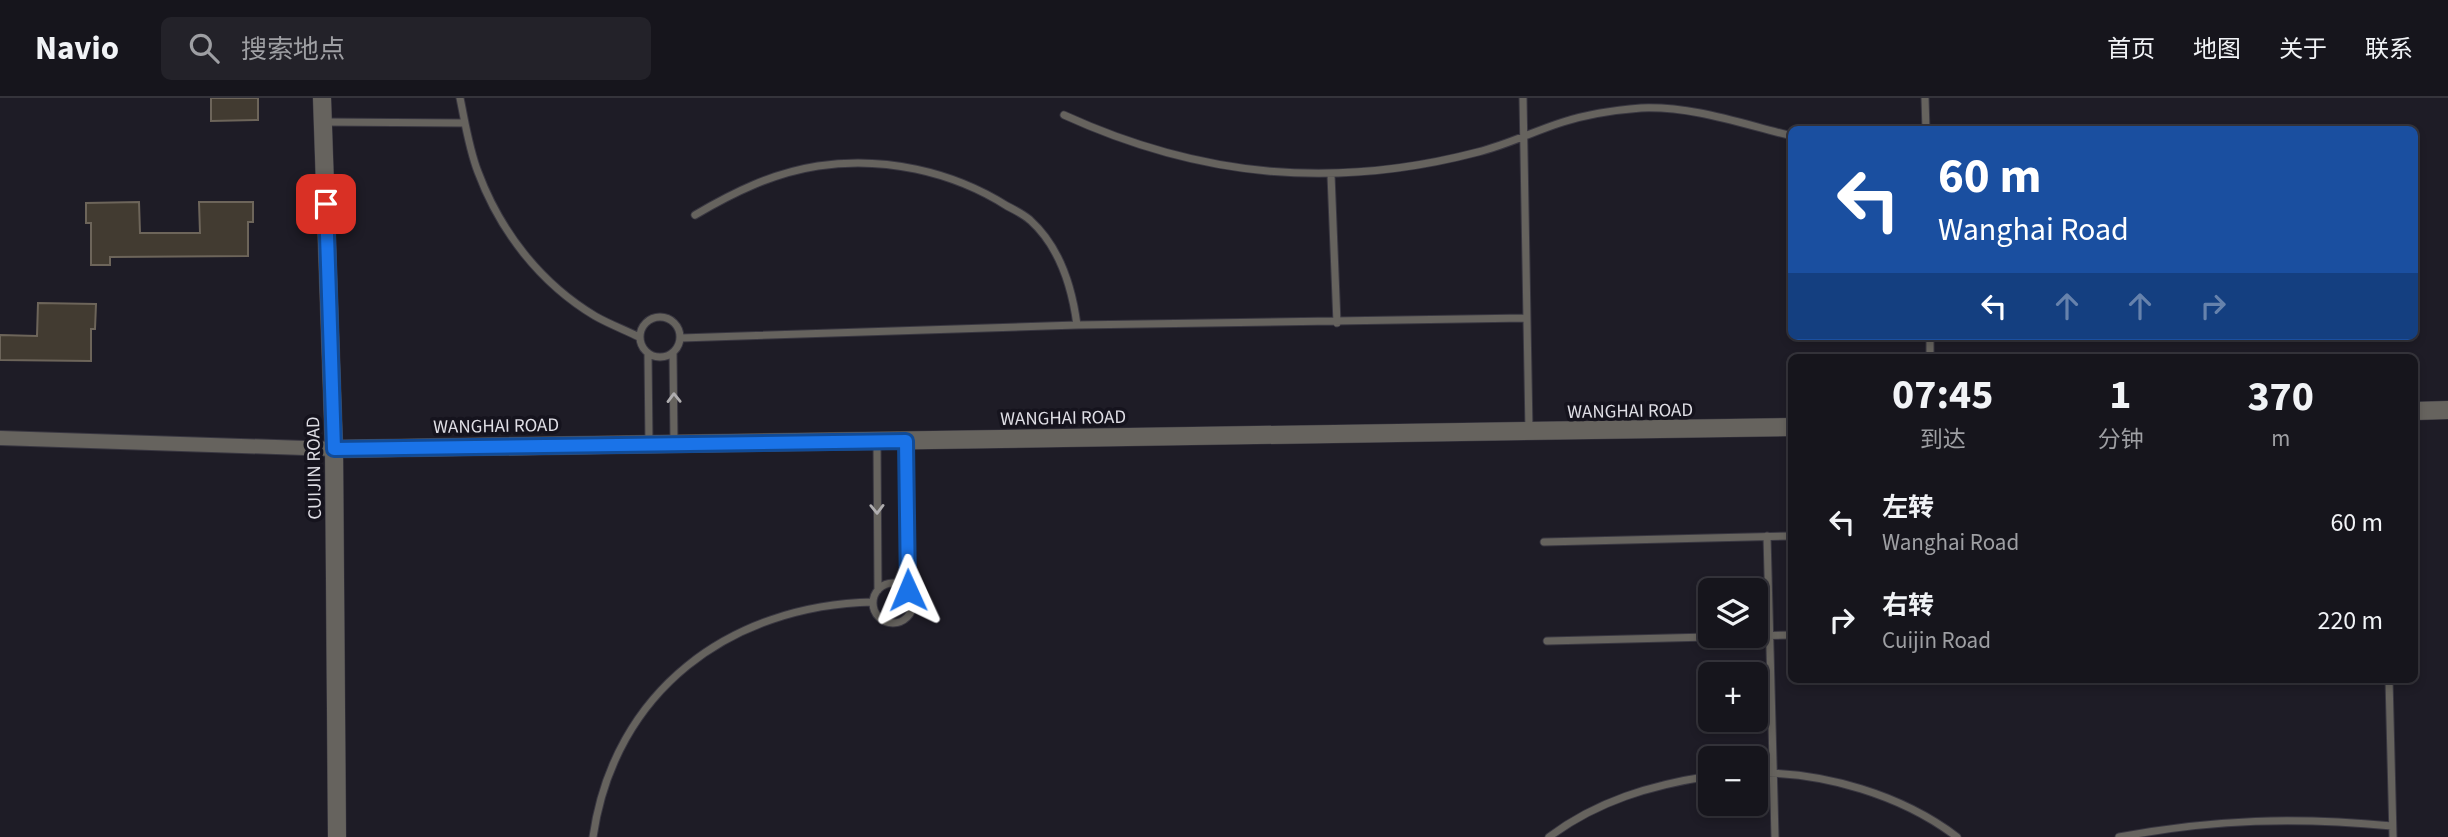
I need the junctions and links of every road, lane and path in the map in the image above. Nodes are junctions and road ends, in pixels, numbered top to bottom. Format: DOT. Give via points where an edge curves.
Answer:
graph roads {
  1 [pos="322,98"];
  2 [pos="460,98"];
  3 [pos="1523,98"];
  4 [pos="1925,98"];
  5 [pos="1064,115"];
  6 [pos="323,122"];
  7 [pos="465,123"];
  8 [pos="1926,126"];
  9 [pos="1788,135"];
  10 [pos="1523,138"];
  11 [pos="1331,175"];
  12 [pos="695,215"];
  13 [pos="1527,318"];
  14 [pos="1337,323"];
  15 [pos="1077,325"];
  16 [pos="639,337"];
  17 [pos="681,338"];
  18 [pos="673,353"];
  19 [pos="649,354"];
  20 [pos="2448,410"];
  21 [pos="2418,411"];
  22 [pos="1788,427"];
  23 [pos="1530,432"];
  24 [pos="0,438"];
  25 [pos="877,441"];
  26 [pos="906,441"];
  27 [pos="649,444"];
  28 [pos="674,444"];
  29 [pos="334,449"];
  30 [pos="1767,536"];
  31 [pos="1788,536"];
  32 [pos="1544,542"];
  33 [pos="878,590"];
  34 [pos="908,590"];
  35 [pos="873,602"];
  36 [pos="1769,635"];
  37 [pos="1788,635"];
  38 [pos="1547,641"];
  39 [pos="2389,683"];
  40 [pos="1768,773"];
  41 [pos="1773,773"];
  42 [pos="1698,778"];
  43 [pos="2392,826"];
  44 [pos="337,837"];
  45 [pos="593,837"];
  46 [pos="1549,837"];
  47 [pos="1775,837"];
  48 [pos="1957,837"];
  49 [pos="2119,837"];
  50 [pos="2393,837"];
  1 -- 6 [label="street, CUIJIN ROAD"];
  2 -- 7 [label="lane"];
  3 -- 10 [label="lane"];
  4 -- 8 [label="lane"];
  5 -- 11 [label="lane" via="1137,145 1200,162 1252,171"];
  6 -- 7 [label="lane"];
  6 -- 29 [label="street, CUIJIN ROAD"];
  7 -- 16 [label="lane" via="491,203 523,253 566,295 595,316"];
  9 -- 10 [label="lane" via="1725,117 1643,108 1562,122"];
  10 -- 11 [label="lane" via="1409,168"];
  10 -- 13 [label="lane"];
  11 -- 14 [label="lane"];
  12 -- 15 [label="lane" via="733,192 818,166 908,167 951,178 1030,219 1068,279"];
  13 -- 14 [label="lane"];
  13 -- 23 [label="lane"];
  14 -- 15 [label="lane"];
  15 -- 17 [label="lane"];
  16 -- 17 [label="lane" via="649,319 660,316 671,319"];
  16 -- 19 [label="lane"];
  17 -- 18 [label="lane"];
  18 -- 19 [label="lane" via="666,357"];
  28 -- 18 [label="lane, one-way"];
  19 -- 27 [label="lane"];
  20 -- 21 [label="street"];
  22 -- 23 [label="street, WANGHAI ROAD"];
  23 -- 26 [label="street, WANGHAI ROAD"];
  24 -- 29 [label="street"];
  25 -- 26 [label="street, WANGHAI ROAD"];
  25 -- 28 [label="street, WANGHAI ROAD"];
  25 -- 33 [label="lane, one-way"];
  26 -- 34 [label="lane"];
  27 -- 28 [label="street, WANGHAI ROAD"];
  27 -- 29 [label="street, WANGHAI ROAD"];
  29 -- 44 [label="street, CUIJIN ROAD"];
  30 -- 31 [label="lane"];
  30 -- 32 [label="lane"];
  30 -- 36 [label="lane"];
  33 -- 34 [label="lane" via="897,583"];
  33 -- 35 [label="lane"];
  34 -- 35 [label="lane" via="913,608 900,622 881,619"];
  35 -- 45 [label="lane" via="796,610 749,626 668,683 637,721 613,764"];
  36 -- 37 [label="lane"];
  36 -- 38 [label="lane"];
  36 -- 41 [label="lane"];
  39 -- 43 [label="lane"];
  40 -- 41 [label="lane"];
  41 -- 47 [label="lane"];
  41 -- 48 [label="lane" via="1834,782 1892,800"];
  42 -- 46 [label="lane" via="1620,797 1572,820"];
  43 -- 49 [label="lane" via="2279,819 2210,823"];
  43 -- 50 [label="lane"];
}
